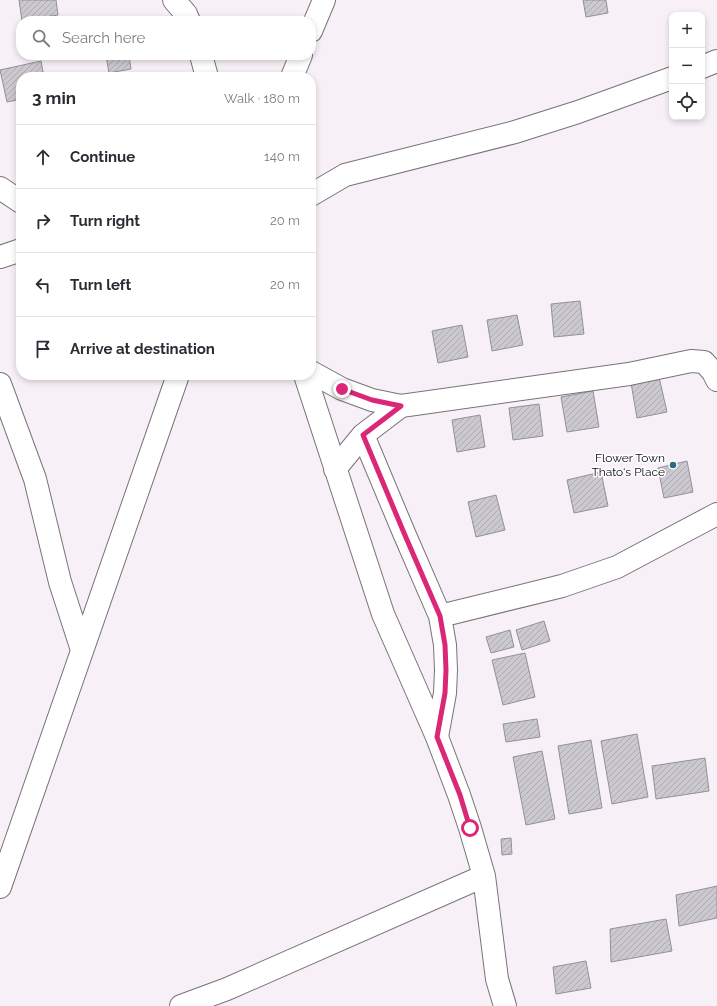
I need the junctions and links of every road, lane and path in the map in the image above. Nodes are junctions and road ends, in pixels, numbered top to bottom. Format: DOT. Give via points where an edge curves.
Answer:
graph roads {
  1 [pos="174,0"];
  2 [pos="324,0"];
  3 [pos="187,16"];
  4 [pos="316,19"];
  5 [pos="202,60"];
  6 [pos="299,60"];
  7 [pos="717,61"];
  8 [pos="705,66"];
  9 [pos="206,72"];
  10 [pos="294,72"];
  11 [pos="669,79"];
  12 [pos="0,188"];
  13 [pos="316,192"];
  14 [pos="16,199"];
  15 [pos="16,252"];
  16 [pos="0,257"];
  17 [pos="316,375"];
  18 [pos="176,380"];
  19 [pos="306,380"];
  20 [pos="717,380"];
  21 [pos="0,384"];
  22 [pos="401,406"];
  23 [pos="363,435"];
  24 [pos="335,470"];
  25 [pos="717,514"];
  26 [pos="440,616"];
  27 [pos="82,650"];
  28 [pos="437,737"];
  29 [pos="484,876"];
  30 [pos="0,887"];
  31 [pos="181,1006"];
  32 [pos="505,1006"];
  1 -- 3 [label="street"];
  2 -- 4 [label="street"];
  5 -- 9 [label="street"];
  6 -- 10 [label="street"];
  7 -- 8 [label="street"];
  11 -- 13 [label="street" via="515,132 345,175"];
  12 -- 14 [label="street"];
  15 -- 16 [label="street"];
  17 -- 22 [label="street" via="342,389 372,400"];
  18 -- 27 [label="street"];
  19 -- 24 [label="street"];
  20 -- 22 [label="street" via="704,362 691,361 629,374"];
  21 -- 27 [label="street" via="35,479 60,582"];
  22 -- 23 [label="street"];
  23 -- 24 [label="street"];
  23 -- 26 [label="street"];
  24 -- 28 [label="street" via="383,614"];
  25 -- 26 [label="street" via="617,567 562,586"];
  26 -- 28 [label="street" via="446,670 443,708"];
  27 -- 30 [label="street"];
  28 -- 29 [label="street" via="460,795"];
  29 -- 31 [label="street" via="227,989"];
  29 -- 32 [label="street" via="497,979"];
}
